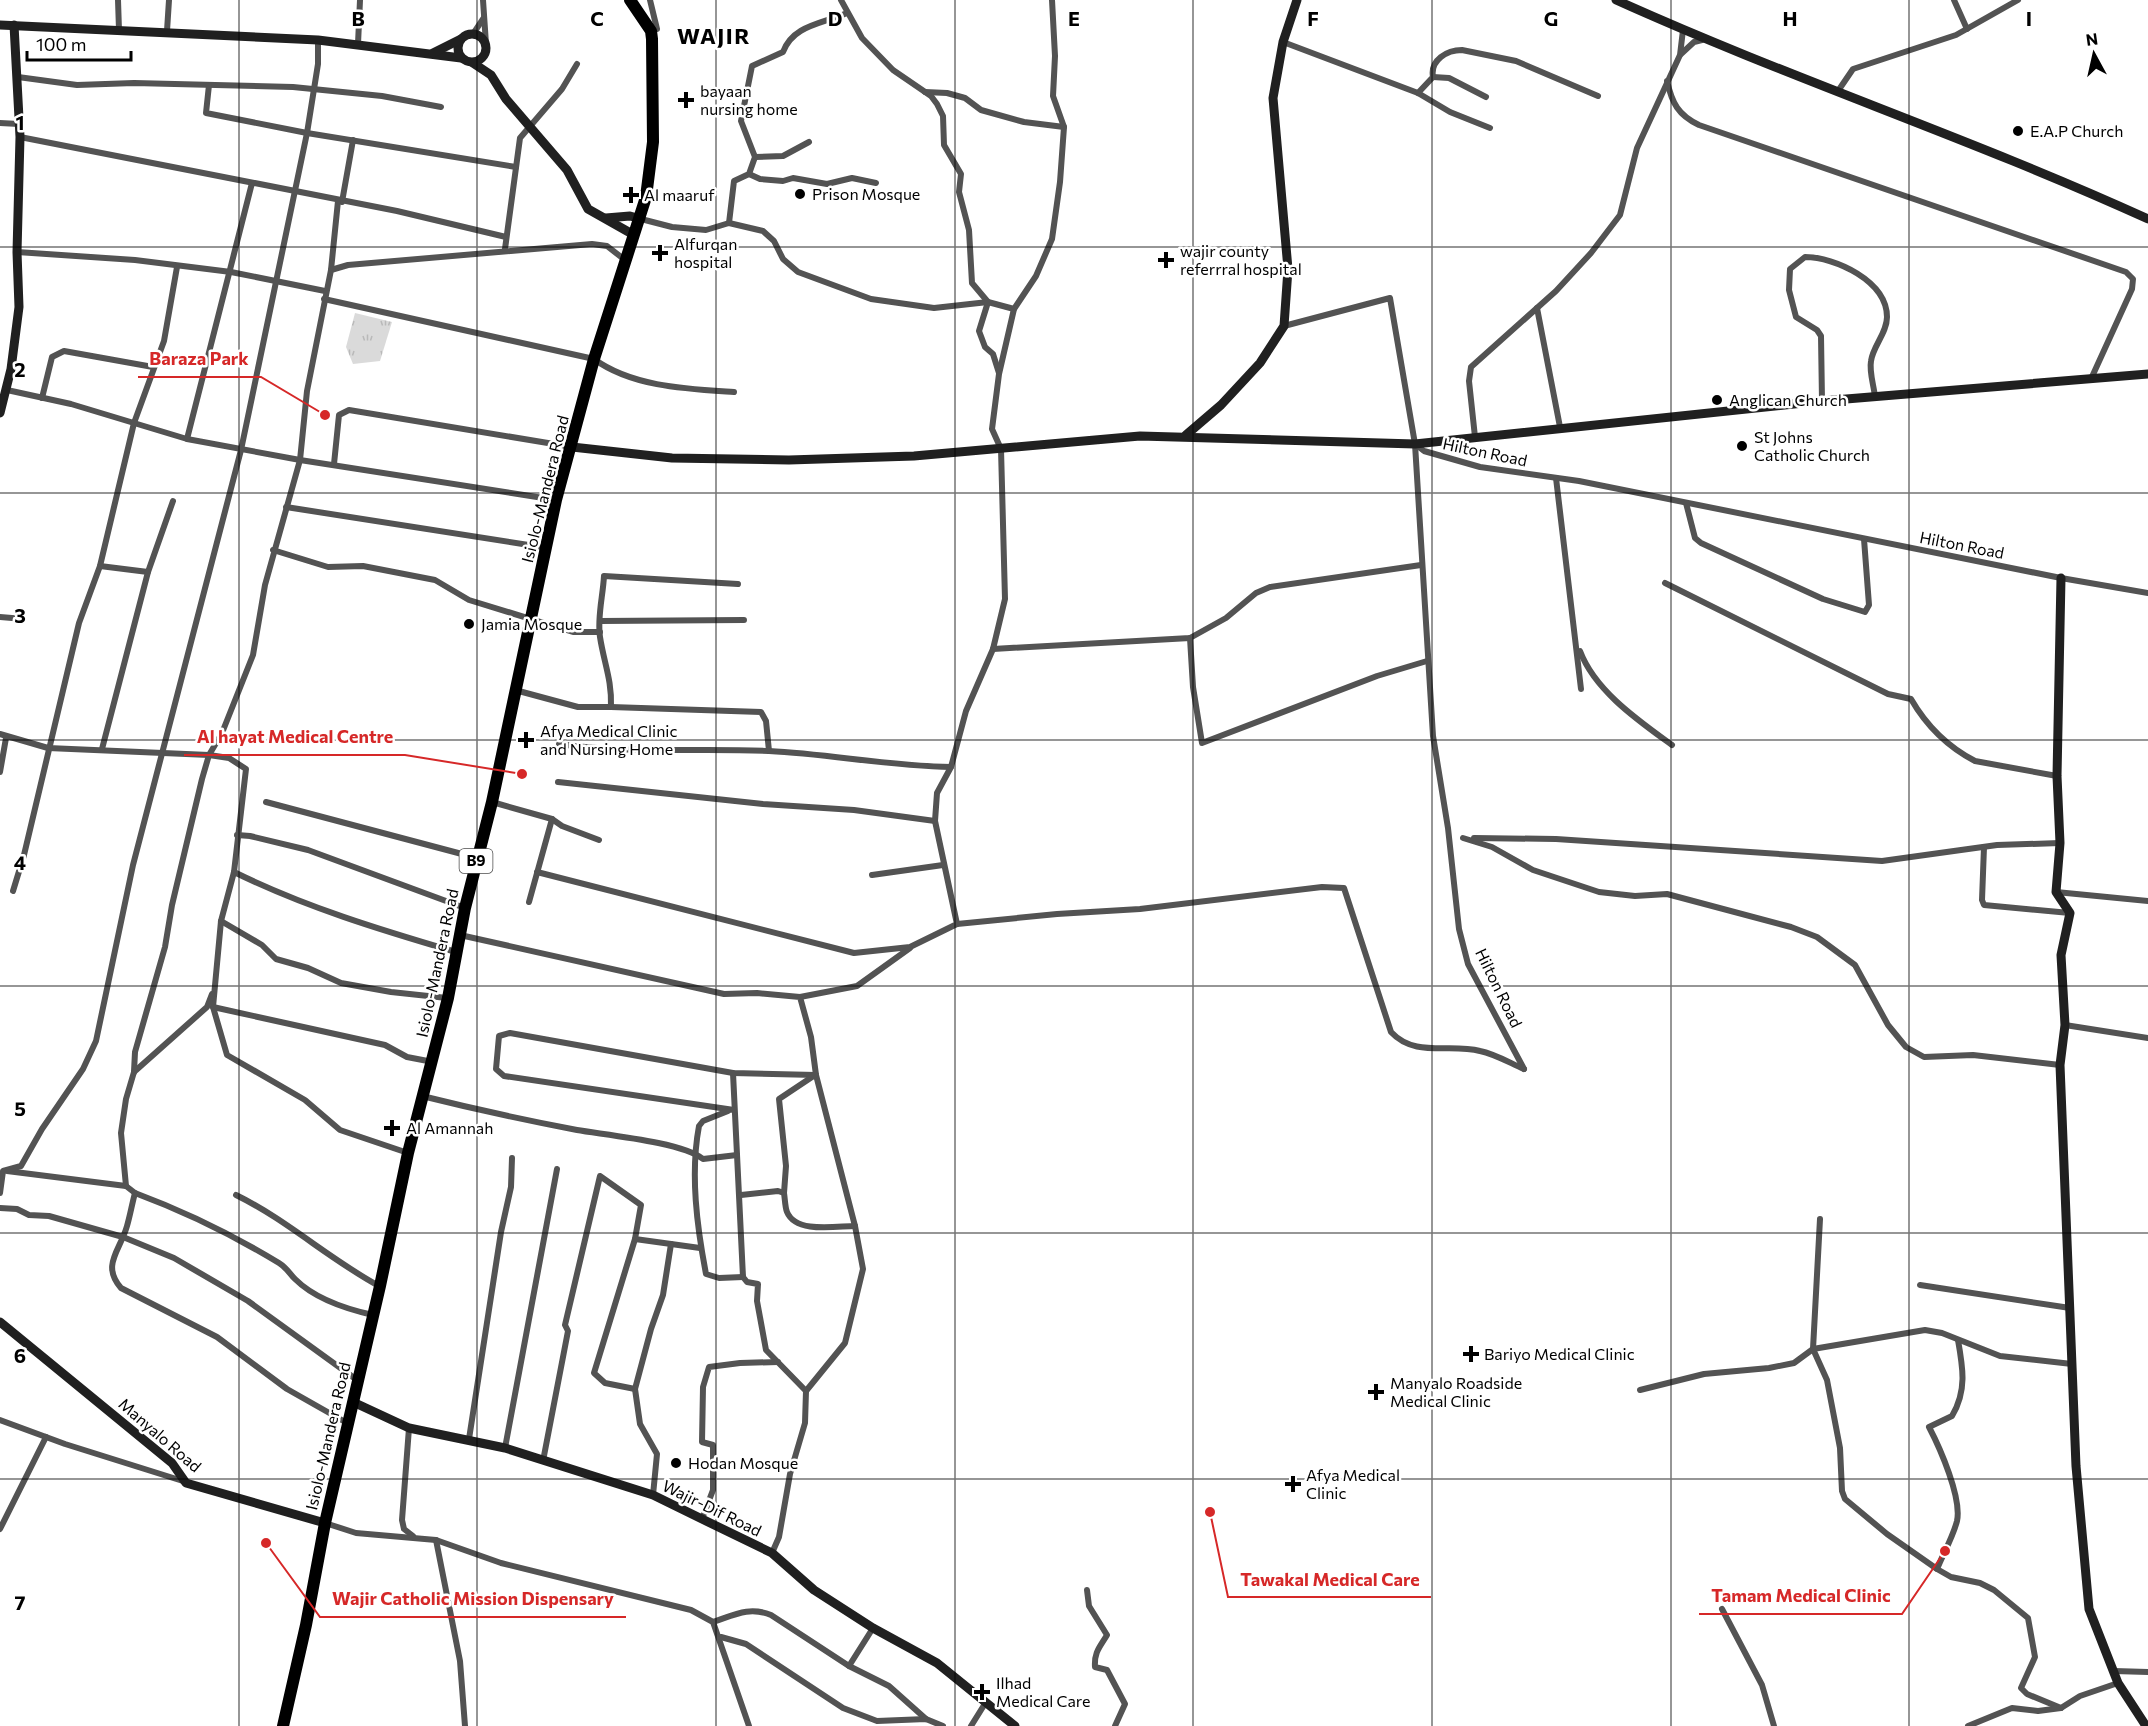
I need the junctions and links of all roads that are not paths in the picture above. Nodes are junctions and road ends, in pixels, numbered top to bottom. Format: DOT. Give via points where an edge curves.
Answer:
graph roads {
  1 [pos="118,0"];
  2 [pos="168,0"];
  3 [pos="360,0"];
  4 [pos="483,0"];
  5 [pos="650,0"];
  6 [pos="841,0"];
  7 [pos="1052,0"];
  8 [pos="1297,0"];
  9 [pos="1616,0"];
  10 [pos="1954,0"];
  11 [pos="2018,0"];
  12 [pos="629,1"];
  13 [pos="847,13"];
  14 [pos="484,19"];
  15 [pos="0,25"];
  16 [pos="14,25"];
  17 [pos="1967,29"];
  18 [pos="119,30"];
  19 [pos="1683,30"];
  20 [pos="167,31"];
  21 [pos="651,31"];
  22 [pos="473,34"];
  23 [pos="461,39"];
  24 [pos="318,40"];
  25 [pos="1702,40"];
  26 [pos="1283,42"];
  27 [pos="358,44"];
  28 [pos="486,49"];
  29 [pos="433,53"];
  30 [pos="1680,55"];
  31 [pos="461,58"];
  32 [pos="473,63"];
  33 [pos="577,64"];
  34 [pos="491,75"];
  35 [pos="18,77"];
  36 [pos="1433,77"];
  37 [pos="1667,81"];
  38 [pos="209,86"];
  39 [pos="314,89"];
  40 [pos="924,92"];
  41 [pos="1838,92"];
  42 [pos="1418,93"];
  43 [pos="1598,96"];
  44 [pos="1486,97"];
  45 [pos="441,107"];
  46 [pos="0,123"];
  47 [pos="19,124"];
  48 [pos="529,126"];
  49 [pos="1064,128"];
  50 [pos="1490,128"];
  51 [pos="307,133"];
  52 [pos="20,137"];
  53 [pos="353,140"];
  54 [pos="808,142"];
  55 [pos="755,157"];
  56 [pos="516,167"];
  57 [pos="749,174"];
  58 [pos="252,183"];
  59 [pos="876,183"];
  60 [pos="294,191"];
  61 [pos="340,202"];
  62 [pos="606,218"];
  63 [pos="641,219"];
  64 [pos="2148,219"];
  65 [pos="729,223"];
  66 [pos="634,235"];
  67 [pos="506,237"];
  68 [pos="505,249"];
  69 [pos="17,252"];
  70 [pos="626,261"];
  71 [pos="177,267"];
  72 [pos="331,270"];
  73 [pos="231,272"];
  74 [pos="275,281"];
  75 [pos="326,291"];
  76 [pos="324,299"];
  77 [pos="988,302"];
  78 [pos="1538,308"];
  79 [pos="1014,309"];
  80 [pos="1284,326"];
  81 [pos="594,359"];
  82 [pos="153,367"];
  83 [pos="999,374"];
  84 [pos="2148,374"];
  85 [pos="2091,379"];
  86 [pos="7,390"];
  87 [pos="734,392"];
  88 [pos="1875,397"];
  89 [pos="42,398"];
  90 [pos="1822,401"];
  91 [pos="0,413"];
  92 [pos="134,423"];
  93 [pos="1560,427"];
  94 [pos="1186,435"];
  95 [pos="1475,437"];
  96 [pos="187,439"];
  97 [pos="1415,444"];
  98 [pos="572,447"];
  99 [pos="1001,449"];
  100 [pos="241,450"];
  101 [pos="300,460"];
  102 [pos="334,464"];
  103 [pos="1556,478"];
  104 [pos="556,500"];
  105 [pos="173,501"];
  106 [pos="1686,503"];
  107 [pos="286,507"];
  108 [pos="1864,539"];
  109 [pos="548,548"];
  110 [pos="273,550"];
  111 [pos="100,566"];
  112 [pos="1421,566"];
  113 [pos="148,572"];
  114 [pos="2061,578"];
  115 [pos="1665,583"];
  116 [pos="738,584"];
  117 [pos="2148,593"];
  118 [pos="0,617"];
  119 [pos="530,617"];
  120 [pos="24,619"];
  121 [pos="744,620"];
  122 [pos="600,621"];
  123 [pos="600,632"];
  124 [pos="1190,638"];
  125 [pos="1577,642"];
  126 [pos="993,650"];
  127 [pos="1427,661"];
  128 [pos="1581,689"];
  129 [pos="514,690"];
  130 [pos="611,707"];
  131 [pos="3,736"];
  132 [pos="559,744"];
  133 [pos="1672,745"];
  134 [pos="48,748"];
  135 [pos="102,749"];
  136 [pos="162,751"];
  137 [pos="769,751"];
  138 [pos="209,755"];
  139 [pos="951,767"];
  140 [pos="0,772"];
  141 [pos="2057,776"];
  142 [pos="558,782"];
  143 [pos="266,802"];
  144 [pos="492,802"];
  145 [pos="552,819"];
  146 [pos="935,821"];
  147 [pos="1448,828"];
  148 [pos="237,835"];
  149 [pos="1462,838"];
  150 [pos="599,840"];
  151 [pos="2060,843"];
  152 [pos="1984,847"];
  153 [pos="477,858"];
  154 [pos="943,865"];
  155 [pos="234,872"];
  156 [pos="537,872"];
  157 [pos="872,875"];
  158 [pos="13,891"];
  159 [pos="2056,892"];
  160 [pos="529,902"];
  161 [pos="2148,902"];
  162 [pos="465,908"];
  163 [pos="2070,913"];
  164 [pos="221,921"];
  165 [pos="957,924"];
  166 [pos="460,935"];
  167 [pos="910,947"];
  168 [pos="457,952"];
  169 [pos="215,987"];
  170 [pos="800,997"];
  171 [pos="448,998"];
  172 [pos="213,1007"];
  173 [pos="2064,1025"];
  174 [pos="2148,1038"];
  175 [pos="433,1062"];
  176 [pos="2060,1065"];
  177 [pos="134,1072"];
  178 [pos="734,1073"];
  179 [pos="816,1075"];
  180 [pos="422,1096"];
  181 [pos="734,1110"];
  182 [pos="408,1154"];
  183 [pos="697,1154"];
  184 [pos="737,1155"];
  185 [pos="512,1158"];
  186 [pos="557,1169"];
  187 [pos="3,1171"];
  188 [pos="126,1186"];
  189 [pos="0,1193"];
  190 [pos="135,1193"];
  191 [pos="784,1193"];
  192 [pos="236,1195"];
  193 [pos="741,1195"];
  194 [pos="0,1208"];
  195 [pos="1820,1218"];
  196 [pos="855,1226"];
  197 [pos="123,1237"];
  198 [pos="634,1239"];
  199 [pos="671,1244"];
  200 [pos="700,1248"];
  201 [pos="743,1277"];
  202 [pos="1920,1285"];
  203 [pos="380,1286"];
  204 [pos="2070,1308"];
  205 [pos="373,1315"];
  206 [pos="0,1322"];
  207 [pos="1958,1340"];
  208 [pos="1813,1349"];
  209 [pos="779,1362"];
  210 [pos="2072,1364"];
  211 [pos="357,1380"];
  212 [pos="635,1389"];
  213 [pos="1640,1390"];
  214 [pos="806,1391"];
  215 [pos="353,1402"];
  216 [pos="0,1423"];
  217 [pos="348,1423"];
  218 [pos="409,1428"];
  219 [pos="46,1437"];
  220 [pos="469,1439"];
  221 [pos="505,1448"];
  222 [pos="543,1461"];
  223 [pos="186,1483"];
  224 [pos="653,1495"];
  225 [pos="702,1519"];
  226 [pos="325,1523"];
  227 [pos="0,1529"];
  228 [pos="415,1537"];
  229 [pos="436,1540"];
  230 [pos="772,1553"];
  231 [pos="1937,1569"];
  232 [pos="1088,1590"];
  233 [pos="1722,1609"];
  234 [pos="713,1622"];
  235 [pos="873,1628"];
  236 [pos="721,1638"];
  237 [pos="849,1666"];
  238 [pos="2114,1671"];
  239 [pos="2148,1672"];
  240 [pos="2118,1683"];
  241 [pos="986,1702"];
  242 [pos="2061,1708"];
  243 [pos="926,1719"];
  244 [pos="283,1726"];
  245 [pos="465,1726"];
  246 [pos="749,1726"];
  247 [pos="944,1726"];
  248 [pos="971,1726"];
  249 [pos="1015,1726"];
  250 [pos="1115,1726"];
  251 [pos="1774,1726"];
  252 [pos="1968,1726"];
  253 [pos="2146,1726"];
  1 -- 18 [label="street"];
  2 -- 20 [label="street"];
  3 -- 27 [label="street"];
  4 -- 14 [label="street"];
  5 -- 21 [label="street" via="657,29"];
  6 -- 13 [label="street"];
  7 -- 49 [label="street" via="1053,96"];
  8 -- 26 [label="street"];
  9 -- 19 [label="street"];
  10 -- 17 [label="street"];
  11 -- 17 [label="street"];
  12 -- 21 [label="highway, Isiolo-Mandera Road / B9"];
  13 -- 40 [label="street" via="862,38 885,62"];
  13 -- 55 [label="street" via="797,31 783,52 752,66 741,122"];
  14 -- 22 [label="street"];
  14 -- 28 [label="street"];
  15 -- 16 [label="street"];
  16 -- 18 [label="street"];
  16 -- 35 [label="street"];
  17 -- 41 [label="street" via="1853,69"];
  18 -- 20 [label="street"];
  19 -- 25 [label="street"];
  19 -- 30 [label="street"];
  20 -- 24 [label="street"];
  21 -- 63 [label="highway, Isiolo-Mandera Road / B9" via="653,142"];
  22 -- 23 [label="street"];
  22 -- 28 [label="street" via="483,39"];
  23 -- 29 [label="street"];
  23 -- 31 [label="street"];
  24 -- 27 [label="street"];
  24 -- 39 [label="street"];
  25 -- 30 [label="street"];
  25 -- 41 [label="street"];
  26 -- 42 [label="street"];
  26 -- 80 [label="street" via="1273,98 1288,269"];
  27 -- 29 [label="street"];
  28 -- 32 [label="street" via="479,61"];
  28 -- 34 [label="street"];
  29 -- 31 [label="street"];
  30 -- 37 [label="street"];
  31 -- 32 [label="street"];
  32 -- 34 [label="street"];
  33 -- 48 [label="street"];
  34 -- 48 [label="street"];
  35 -- 38 [label="street" via="77,85"];
  35 -- 47 [label="street"];
  36 -- 42 [label="street"];
  36 -- 43 [label="street" via="1433,67 1440,58 1462,50 1516,61"];
  36 -- 44 [label="street" via="1449,78"];
  37 -- 78 [label="street" via="1636,148 1620,215 1575,271"];
  37 -- 85 [label="street" via="1673,104 1700,125 2126,272 2133,279 2132,289"];
  38 -- 39 [label="street"];
  38 -- 51 [label="street" via="206,112"];
  39 -- 45 [label="street"];
  39 -- 51 [label="street"];
  40 -- 49 [label="street" via="947,93 964,98 981,110"];
  40 -- 77 [label="street" via="943,116 944,146 961,174 959,192 969,230 972,283"];
  41 -- 64 [label="street"];
  42 -- 50 [label="street" via="1450,112"];
  46 -- 47 [label="street"];
  47 -- 52 [label="street"];
  48 -- 56 [label="street" via="520,138"];
  48 -- 62 [label="street" via="567,170 588,209"];
  49 -- 79 [label="street" via="1053,239 1036,276"];
  51 -- 53 [label="street"];
  51 -- 60 [label="street"];
  52 -- 58 [label="street"];
  52 -- 69 [label="street"];
  53 -- 56 [label="street"];
  53 -- 61 [label="street"];
  54 -- 55 [label="street" via="783,156"];
  55 -- 57 [label="street"];
  56 -- 67 [label="street"];
  57 -- 59 [label="street" via="783,181 793,178 827,184 852,178"];
  57 -- 65 [label="street" via="734,181"];
  58 -- 60 [label="street"];
  58 -- 73 [label="street"];
  60 -- 61 [label="street"];
  60 -- 74 [label="street"];
  61 -- 67 [label="street"];
  61 -- 72 [label="street"];
  62 -- 63 [label="street"];
  62 -- 66 [label="street"];
  63 -- 65 [label="street" via="706,230"];
  63 -- 66 [label="highway, Isiolo-Mandera Road / B9"];
  65 -- 77 [label="street" via="763,231 798,272 872,299 934,308"];
  66 -- 70 [label="highway, Isiolo-Mandera Road / B9"];
  67 -- 68 [label="street"];
  68 -- 70 [label="street" via="592,244 607,246"];
  68 -- 72 [label="street"];
  69 -- 71 [label="street" via="135,260"];
  69 -- 86 [label="street" via="19,307"];
  70 -- 81 [label="highway, Isiolo-Mandera Road / B9"];
  71 -- 73 [label="street"];
  71 -- 82 [label="street" via="164,341"];
  72 -- 75 [label="street"];
  73 -- 74 [label="street"];
  73 -- 96 [label="street"];
  74 -- 75 [label="street"];
  74 -- 100 [label="street"];
  75 -- 76 [label="street"];
  76 -- 81 [label="street"];
  76 -- 101 [label="street" via="307,391"];
  77 -- 79 [label="street"];
  77 -- 83 [label="street" via="979,331"];
  78 -- 93 [label="street"];
  78 -- 95 [label="street" via="1471,367"];
  79 -- 83 [label="street"];
  80 -- 94 [label="street" via="1260,363"];
  80 -- 97 [label="street" via="1390,298"];
  81 -- 87 [label="street" via="605,367 669,387"];
  81 -- 98 [label="highway, Isiolo-Mandera Road / B9"];
  82 -- 89 [label="street" via="64,351 52,357"];
  82 -- 92 [label="street"];
  83 -- 99 [label="street" via="992,429"];
  84 -- 85 [label="street"];
  85 -- 88 [label="street"];
  86 -- 89 [label="street"];
  86 -- 91 [label="street"];
  88 -- 90 [label="street"];
  88 -- 90 [label="street" via="1871,359 1886,324 1884,303 1851,269 1833,260 1804,257 1790,269 1789,290 1796,317 1821,336"];
  89 -- 92 [label="street"];
  90 -- 93 [label="street"];
  92 -- 96 [label="street"];
  92 -- 111 [label="street"];
  93 -- 95 [label="street"];
  94 -- 97 [label="street"];
  94 -- 99 [label="street" via="1130,436"];
  95 -- 97 [label="street"];
  96 -- 100 [label="street"];
  97 -- 103 [label="street, Hilton Road" via="1424,451 1472,465"];
  97 -- 112 [label="street, Hilton Road"];
  98 -- 99 [label="street" via="672,458 789,460"];
  98 -- 102 [label="street" via="350,410 339,415"];
  98 -- 104 [label="highway, Isiolo-Mandera Road / B9"];
  99 -- 126 [label="street" via="1005,599"];
  100 -- 101 [label="street"];
  100 -- 136 [label="street"];
  101 -- 102 [label="street"];
  101 -- 107 [label="street"];
  102 -- 104 [label="street"];
  103 -- 106 [label="street, Hilton Road"];
  103 -- 125 [label="street"];
  104 -- 109 [label="highway, Isiolo-Mandera Road / B9"];
  105 -- 113 [label="street"];
  106 -- 108 [label="street, Hilton Road"];
  106 -- 108 [label="street" via="1695,538 1701,543 1801,590 1865,612 1869,605"];
  107 -- 109 [label="street"];
  107 -- 110 [label="street"];
  108 -- 114 [label="street, Hilton Road"];
  109 -- 119 [label="highway, Isiolo-Mandera Road / B9"];
  110 -- 119 [label="street" via="328,567 363,566 435,580 465,599"];
  110 -- 138 [label="street" via="253,656"];
  111 -- 113 [label="street"];
  111 -- 134 [label="street" via="79,623"];
  112 -- 124 [label="street" via="1270,587 1256,593 1227,618"];
  112 -- 127 [label="street, Hilton Road"];
  113 -- 135 [label="street"];
  114 -- 117 [label="street, Hilton Road"];
  114 -- 141 [label="street"];
  115 -- 141 [label="street" via="1888,694 1911,699 1924,722 1975,761"];
  116 -- 122 [label="street" via="604,576"];
  118 -- 120 [label="street"];
  119 -- 123 [label="street" via="573,632"];
  119 -- 129 [label="highway, Isiolo-Mandera Road / B9"];
  121 -- 122 [label="street"];
  122 -- 123 [label="street"];
  123 -- 130 [label="street" via="610,675"];
  124 -- 126 [label="street"];
  124 -- 127 [label="street" via="1202,744 1377,676"];
  125 -- 128 [label="street"];
  125 -- 133 [label="street" via="1584,660 1605,688 1646,727"];
  126 -- 139 [label="street" via="966,711"];
  127 -- 147 [label="street, Hilton Road" via="1433,736"];
  129 -- 130 [label="street" via="578,708"];
  129 -- 144 [label="highway, Isiolo-Mandera Road / B9"];
  130 -- 137 [label="street" via="761,712 766,721"];
  131 -- 134 [label="street"];
  131 -- 140 [label="street"];
  132 -- 137 [label="street" via="628,750"];
  134 -- 135 [label="street"];
  134 -- 158 [label="street"];
  135 -- 136 [label="street"];
  136 -- 138 [label="street"];
  136 -- 187 [label="street" via="96,1041 83,1069 21,1166"];
  137 -- 139 [label="street" via="889,765"];
  138 -- 148 [label="street" via="229,758 246,770"];
  138 -- 177 [label="street" via="165,947 135,1052"];
  139 -- 146 [label="street" via="937,793"];
  141 -- 151 [label="street"];
  142 -- 146 [label="street"];
  143 -- 153 [label="street"];
  144 -- 145 [label="street"];
  144 -- 153 [label="highway, Isiolo-Mandera Road / B9"];
  145 -- 150 [label="street"];
  145 -- 156 [label="street"];
  146 -- 154 [label="street"];
  147 -- 149 [label="street"];
  147 -- 165 [label="street, Hilton Road" via="1459,929 1468,964 1524,1069 1480,1050 1420,1048 1398,1040 1391,1032 1344,888 1322,887 1140,909"];
  148 -- 155 [label="street"];
  148 -- 162 [label="street" via="308,850"];
  149 -- 152 [label="street" via="1568,840 1882,861"];
  149 -- 176 [label="street" via="1492,847 1533,870 1599,892 1667,894 1817,937 1855,965 1888,1025 1906,1047 1924,1057 1973,1055"];
  151 -- 152 [label="street"];
  151 -- 159 [label="street"];
  152 -- 163 [label="street" via="1984,905"];
  153 -- 162 [label="highway, Isiolo-Mandera Road / B9"];
  154 -- 157 [label="street"];
  154 -- 165 [label="street"];
  155 -- 164 [label="street"];
  155 -- 168 [label="street" via="265,888 375,929"];
  156 -- 160 [label="street"];
  156 -- 167 [label="street" via="854,953"];
  159 -- 161 [label="street"];
  159 -- 163 [label="street"];
  162 -- 166 [label="highway, Isiolo-Mandera Road / B9"];
  163 -- 173 [label="street" via="2061,955"];
  164 -- 169 [label="street"];
  164 -- 171 [label="street" via="262,945 276,959 341,983"];
  165 -- 167 [label="street"];
  166 -- 168 [label="highway, Isiolo-Mandera Road / B9"];
  166 -- 170 [label="street" via="724,994"];
  167 -- 170 [label="street" via="857,986"];
  168 -- 171 [label="highway, Isiolo-Mandera Road / B9"];
  169 -- 172 [label="street"];
  169 -- 177 [label="street" via="207,1007"];
  170 -- 179 [label="street"];
  171 -- 175 [label="highway, Isiolo-Mandera Road / B9"];
  172 -- 175 [label="street" via="385,1045 407,1057"];
  172 -- 182 [label="street" via="227,1055 305,1100 340,1130"];
  173 -- 174 [label="street"];
  173 -- 176 [label="street"];
  175 -- 180 [label="highway, Isiolo-Mandera Road / B9"];
  176 -- 204 [label="street"];
  177 -- 188 [label="street" via="121,1133"];
  178 -- 179 [label="street"];
  178 -- 181 [label="street"];
  178 -- 181 [label="street" via="510,1033 499,1036 495,1053 496,1070 504,1076"];
  179 -- 191 [label="street" via="779,1099 786,1166"];
  179 -- 196 [label="street"];
  180 -- 182 [label="highway, Isiolo-Mandera Road / B9"];
  180 -- 183 [label="street"];
  181 -- 183 [label="street" via="703,1121"];
  181 -- 184 [label="street"];
  182 -- 203 [label="highway, Isiolo-Mandera Road / B9"];
  183 -- 184 [label="street" via="703,1159"];
  183 -- 200 [label="street"];
  184 -- 193 [label="street"];
  185 -- 220 [label="street" via="511,1187"];
  186 -- 221 [label="street"];
  187 -- 188 [label="street"];
  187 -- 189 [label="street"];
  188 -- 190 [label="street"];
  190 -- 197 [label="street"];
  190 -- 205 [label="street" via="240,1239 288,1268 295,1279 326,1300"];
  191 -- 193 [label="street"];
  191 -- 196 [label="street" via="787,1213 798,1223"];
  192 -- 203 [label="street" via="291,1226 340,1264"];
  193 -- 201 [label="street"];
  194 -- 197 [label="street" via="49,1216"];
  195 -- 208 [label="street"];
  196 -- 214 [label="street" via="863,1269 851,1323 840,1351"];
  197 -- 211 [label="street" via="174,1258 248,1301"];
  197 -- 217 [label="street" via="112,1267 113,1278 122,1288 217,1337 286,1389"];
  198 -- 199 [label="street"];
  198 -- 212 [label="street" via="594,1373 606,1383"];
  198 -- 222 [label="street" via="640,1205 600,1176 566,1325"];
  199 -- 200 [label="street"];
  199 -- 212 [label="street" via="663,1295"];
  200 -- 201 [label="street" via="706,1274"];
  201 -- 209 [label="street" via="758,1284 757,1301 766,1350"];
  202 -- 204 [label="street"];
  203 -- 205 [label="highway, Isiolo-Mandera Road / B9"];
  204 -- 210 [label="street"];
  205 -- 211 [label="highway, Isiolo-Mandera Road / B9"];
  206 -- 223 [label="street, Manyalo Road" via="172,1462"];
  207 -- 208 [label="street" via="1925,1330"];
  207 -- 210 [label="street" via="2000,1356"];
  207 -- 231 [label="street" via="1963,1390 1952,1416 1929,1427 1958,1508 1957,1522"];
  208 -- 213 [label="street" via="1794,1363 1704,1374"];
  208 -- 231 [label="street" via="1832,1401 1845,1499"];
  209 -- 214 [label="street"];
  209 -- 225 [label="street" via="709,1367 703,1387 702,1442 713,1445 713,1490"];
  210 -- 238 [label="street" via="2089,1609"];
  211 -- 215 [label="highway, Isiolo-Mandera Road / B9"];
  212 -- 224 [label="street" via="640,1424 657,1454"];
  214 -- 230 [label="street" via="805,1423"];
  215 -- 217 [label="highway, Isiolo-Mandera Road / B9"];
  215 -- 218 [label="street, Wajir-Dif Road"];
  216 -- 219 [label="street"];
  217 -- 226 [label="highway, Isiolo-Mandera Road / B9"];
  218 -- 220 [label="street, Wajir-Dif Road"];
  218 -- 228 [label="street" via="402,1520 404,1529"];
  219 -- 223 [label="street"];
  219 -- 227 [label="street"];
  220 -- 221 [label="street, Wajir-Dif Road"];
  221 -- 222 [label="street, Wajir-Dif Road"];
  222 -- 224 [label="street, Wajir-Dif Road"];
  223 -- 226 [label="street, Manyalo Road"];
  224 -- 225 [label="street, Wajir-Dif Road"];
  225 -- 230 [label="street, Wajir-Dif Road"];
  226 -- 228 [label="street" via="356,1533"];
  226 -- 244 [label="highway, Isiolo-Mandera Road / B9"];
  228 -- 229 [label="street"];
  229 -- 234 [label="street" via="501,1563 691,1610"];
  229 -- 245 [label="street" via="460,1660"];
  230 -- 235 [label="street, Wajir-Dif Road" via="814,1590"];
  231 -- 242 [label="street" via="1994,1590 2028,1618 2035,1657 2020,1688"];
  232 -- 250 [label="street" via="1089,1606 1107,1635 1098,1646 1095,1667 1107,1671 1125,1704"];
  233 -- 251 [label="street" via="1762,1685"];
  234 -- 236 [label="street"];
  234 -- 237 [label="street" via="758,1610"];
  235 -- 237 [label="street"];
  235 -- 241 [label="street, Wajir-Dif Road" via="937,1663"];
  236 -- 243 [label="street" via="746,1644 843,1708 876,1722"];
  236 -- 246 [label="street"];
  237 -- 243 [label="street" via="889,1686"];
  238 -- 239 [label="street"];
  238 -- 240 [label="street"];
  240 -- 242 [label="street" via="2080,1696"];
  240 -- 253 [label="street"];
  241 -- 248 [label="street"];
  241 -- 249 [label="street, Wajir-Dif Road"];
  242 -- 252 [label="street" via="2012,1708"];
  243 -- 247 [label="street"];
}
